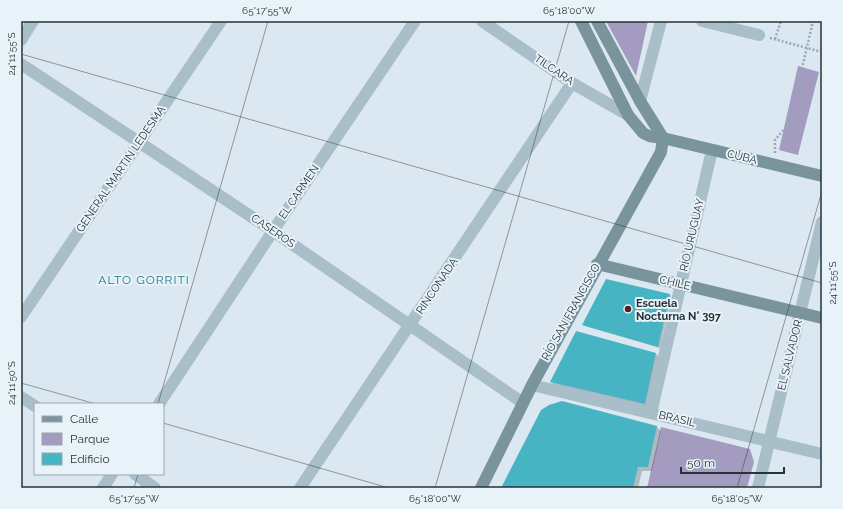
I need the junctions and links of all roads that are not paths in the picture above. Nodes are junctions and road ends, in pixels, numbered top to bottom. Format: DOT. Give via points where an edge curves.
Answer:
graph roads {
  1 [pos="33,21"];
  2 [pos="221,21"];
  3 [pos="415,21"];
  4 [pos="482,21"];
  5 [pos="580,21"];
  6 [pos="597,21"];
  7 [pos="661,21"];
  8 [pos="702,21"];
  9 [pos="759,35"];
  10 [pos="21,40"];
  11 [pos="21,64"];
  12 [pos="572,83"];
  13 [pos="640,101"];
  14 [pos="628,116"];
  15 [pos="663,138"];
  16 [pos="140,142"];
  17 [pos="712,150"];
  18 [pos="822,176"];
  19 [pos="822,222"];
  20 [pos="273,231"];
  21 [pos="598,264"];
  22 [pos="680,284"];
  23 [pos="800,312"];
  24 [pos="21,317"];
  25 [pos="822,318"];
  26 [pos="410,326"];
  27 [pos="532,385"];
  28 [pos="21,396"];
  29 [pos="160,403"];
  30 [pos="522,403"];
  31 [pos="34,405"];
  32 [pos="651,413"];
  33 [pos="768,441"];
  34 [pos="822,454"];
  35 [pos="111,475"];
  36 [pos="136,475"];
  37 [pos="103,488"];
  38 [pos="155,488"];
  39 [pos="300,488"];
  40 [pos="481,488"];
  41 [pos="758,488"];
  1 -- 10 [label="street"];
  2 -- 16 [label="street, GENERAL MARTIN LEDESMA"];
  3 -- 20 [label="street, EL CARMEN"];
  4 -- 12 [label="street, TILCARA"];
  5 -- 14 [label="main road, CUBA"];
  6 -- 13 [label="main road"];
  7 -- 13 [label="street"];
  8 -- 9 [label="street"];
  11 -- 16 [label="street, CASEROS"];
  12 -- 14 [label="street, TILCARA"];
  12 -- 26 [label="street, RINCONADA"];
  13 -- 15 [label="main road"];
  14 -- 15 [label="main road, CUBA" via="643,133"];
  15 -- 17 [label="main road, CUBA"];
  15 -- 21 [label="main road, RÍO SAN FRANCISCO" via="661,152"];
  16 -- 20 [label="street, CASEROS"];
  16 -- 24 [label="street, GENERAL MARTIN LEDESMA"];
  17 -- 18 [label="main road, CUBA"];
  17 -- 22 [label="street, RÍO URUGUAY"];
  19 -- 23 [label="street, EL SALVADOR"];
  20 -- 26 [label="street, CASEROS"];
  20 -- 29 [label="street, EL CARMEN"];
  21 -- 22 [label="main road, CHILE"];
  21 -- 27 [label="main road, RÍO SAN FRANCISCO"];
  22 -- 23 [label="main road, CHILE"];
  22 -- 32 [label="street, RÍO URUGUAY"];
  23 -- 25 [label="main road, CHILE"];
  23 -- 33 [label="street, EL SALVADOR"];
  26 -- 30 [label="street, CASEROS"];
  26 -- 39 [label="street, RINCONADA"];
  27 -- 30 [label="main road, RÍO SAN FRANCISCO"];
  27 -- 32 [label="street, BRASIL"];
  28 -- 31 [label="street"];
  30 -- 40 [label="main road, RÍO SAN FRANCISCO"];
  32 -- 33 [label="street, BRASIL"];
  33 -- 34 [label="street, BRASIL"];
  33 -- 41 [label="street, EL SALVADOR"];
  35 -- 37 [label="street"];
  36 -- 38 [label="street"];
}
